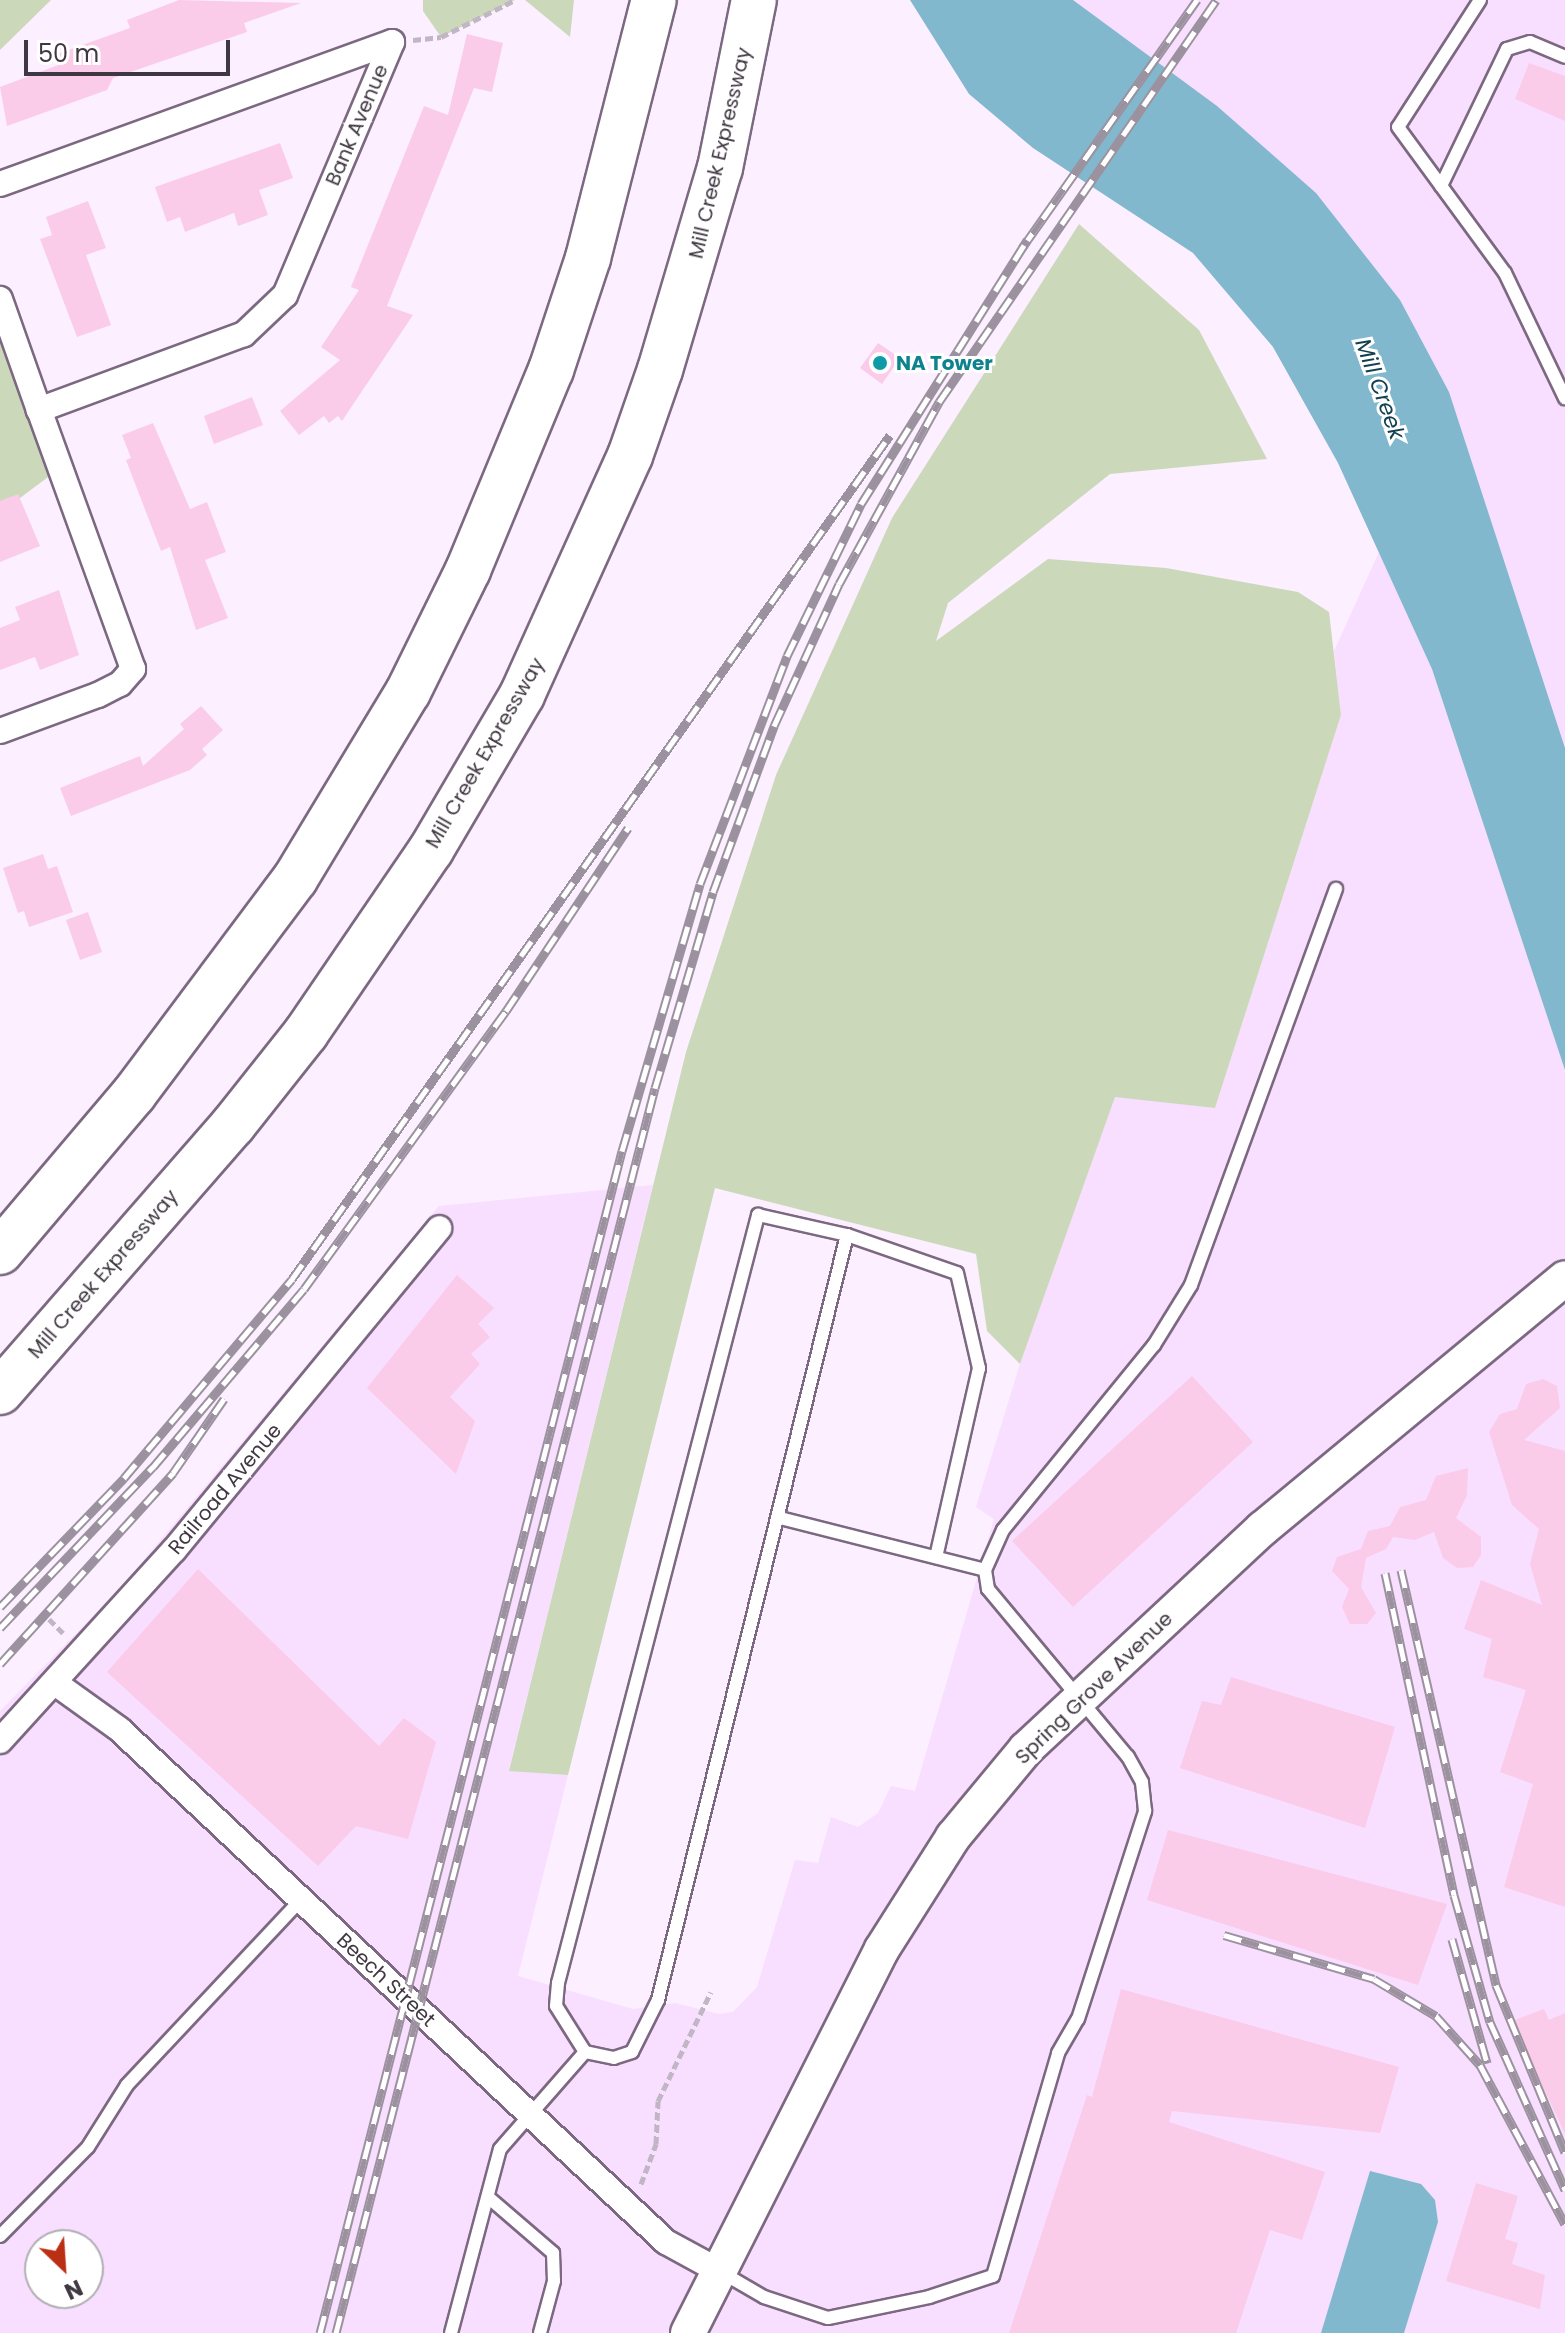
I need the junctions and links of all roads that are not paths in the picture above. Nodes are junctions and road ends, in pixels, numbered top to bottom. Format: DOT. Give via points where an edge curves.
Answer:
graph roads {
  1 [pos="654,0"];
  2 [pos="754,0"];
  3 [pos="1480,0"];
  4 [pos="1565,57"];
  5 [pos="0,184"];
  6 [pos="1441,186"];
  7 [pos="0,299"];
  8 [pos="1565,398"];
  9 [pos="39,410"];
  10 [pos="0,731"];
  11 [pos="1336,889"];
  12 [pos="439,1228"];
  13 [pos="847,1235"];
  14 [pos="0,1252"];
  15 [pos="1559,1284"];
  16 [pos="0,1392"];
  17 [pos="780,1518"];
  18 [pos="936,1557"];
  19 [pos="985,1570"];
  20 [pos="55,1683"];
  21 [pos="1079,1700"];
  22 [pos="0,1741"];
  23 [pos="301,1900"];
  24 [pos="585,2052"];
  25 [pos="531,2116"];
  26 [pos="488,2197"];
  27 [pos="0,2236"];
  28 [pos="721,2272"];
  29 [pos="451,2333"];
  30 [pos="540,2333"];
  31 [pos="688,2333"];
  1 -- 14 [label="highway" via="592,244 551,370 468,570 408,692 295,879 134,1094"];
  2 -- 16 [label="highway, Mill Creek Expressway" via="720,168 660,370 630,456 522,695 423,863 306,1033 233,1125"];
  3 -- 6 [label="lane" via="1398,127"];
  4 -- 6 [label="lane" via="1530,42 1507,49"];
  5 -- 9 [label="street, Bank Avenue" via="392,42 285,295 267,317 244,334"];
  6 -- 8 [label="lane" via="1505,273"];
  7 -- 9 [label="street"];
  9 -- 10 [label="street" via="133,669 120,684 98,695"];
  11 -- 19 [label="lane" via="1191,1285 1154,1345 1003,1530"];
  12 -- 20 [label="street, Railroad Avenue" via="194,1527"];
  13 -- 17 [label="lane"];
  13 -- 18 [label="lane" via="957,1273 979,1368"];
  13 -- 24 [label="lane" via="758,1215 558,1983 556,2006"];
  15 -- 21 [label="main road, Spring Grove Avenue" via="1262,1529"];
  17 -- 18 [label="lane"];
  17 -- 24 [label="lane" via="658,2000 632,2052 614,2058"];
  18 -- 19 [label="lane"];
  19 -- 21 [label="lane" via="988,1589"];
  20 -- 22 [label="street, Railroad Avenue"];
  20 -- 23 [label="street, Beech Street" via="119,1729"];
  21 -- 28 [label="main road, Spring Grove Avenue" via="1026,1749 953,1837 882,1949"];
  21 -- 28 [label="lane" via="1128,1757 1142,1782 1145,1811 1078,2019 1058,2053 993,2276 929,2297 828,2318 764,2297"];
  23 -- 25 [label="street, Beech Street"];
  23 -- 27 [label="lane" via="127,2085 88,2147"];
  24 -- 25 [label="lane"];
  25 -- 26 [label="lane" via="500,2149"];
  25 -- 28 [label="street, Beech Street" via="666,2242"];
  26 -- 29 [label="lane"];
  26 -- 30 [label="lane" via="553,2253 554,2281"];
  28 -- 31 [label="main road, Spring Grove Avenue"];
}
